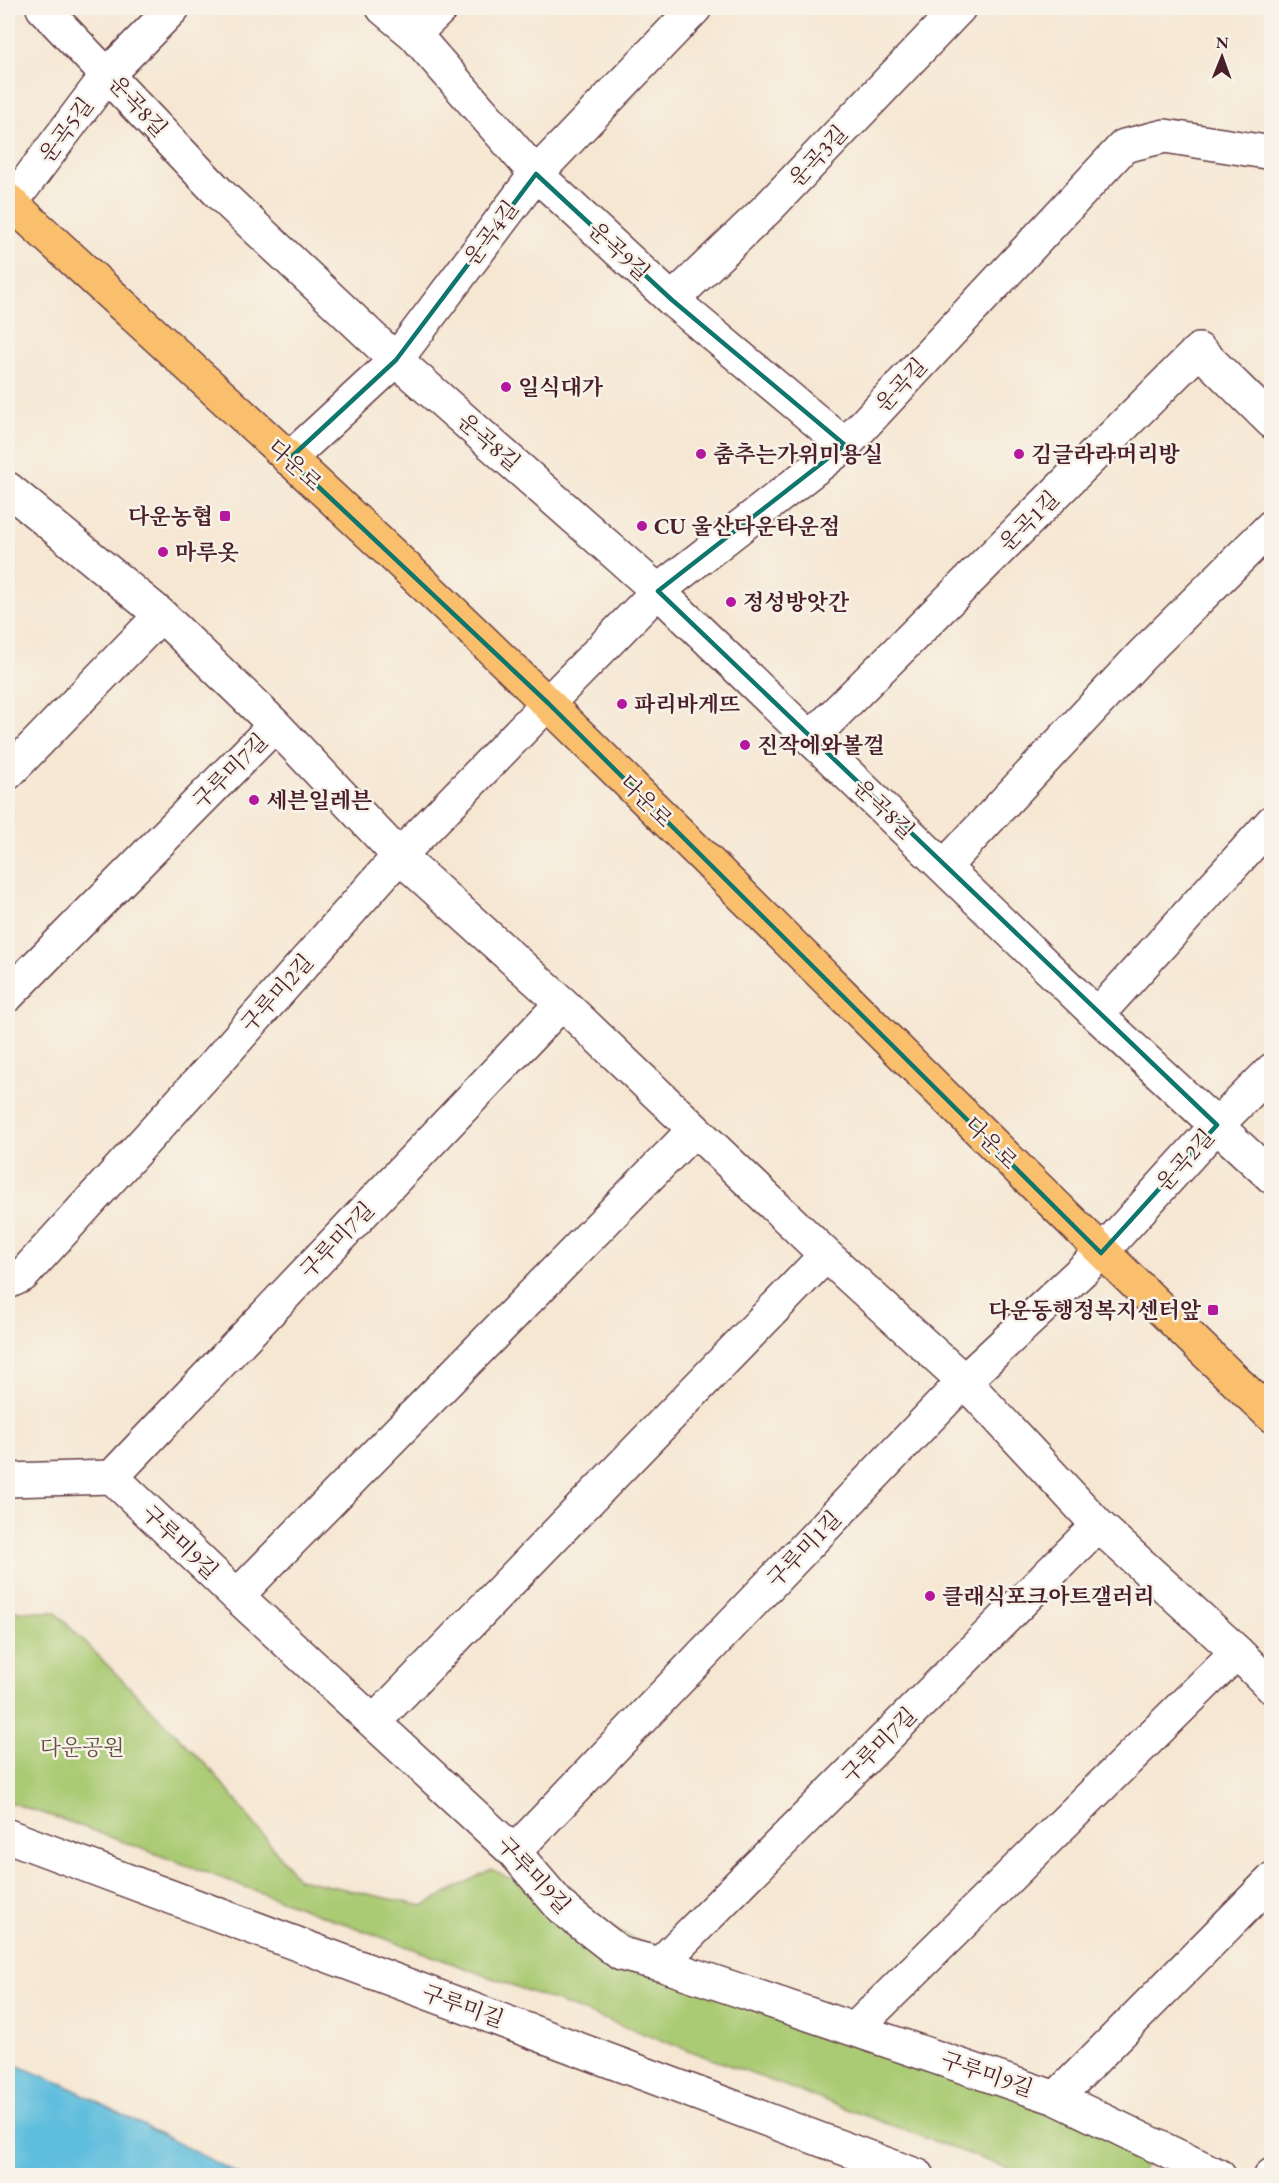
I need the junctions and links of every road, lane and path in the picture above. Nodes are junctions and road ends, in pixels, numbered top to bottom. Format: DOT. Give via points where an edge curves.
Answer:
graph roads {
  1 [pos="43,8"];
  2 [pos="173,8"];
  3 [pos="383,8"];
  4 [pos="441,8"];
  5 [pos="695,8"];
  6 [pos="958,8"];
  7 [pos="414,34"];
  8 [pos="108,74"];
  9 [pos="1272,153"];
  10 [pos="536,174"];
  11 [pos="9,201"];
  12 [pos="672,300"];
  13 [pos="396,360"];
  14 [pos="1272,422"];
  15 [pos="845,445"];
  16 [pos="290,459"];
  17 [pos="9,492"];
  18 [pos="1272,526"];
  19 [pos="658,591"];
  20 [pos="161,615"];
  21 [pos="548,703"];
  22 [pos="275,725"];
  23 [pos="812,738"];
  24 [pos="8,773"];
  25 [pos="1272,822"];
  26 [pos="399,856"];
  27 [pos="944,867"];
  28 [pos="8,995"];
  29 [pos="562,1003"];
  30 [pos="1097,1015"];
  31 [pos="1272,1070"];
  32 [pos="1216,1125"];
  33 [pos="694,1130"];
  34 [pos="1272,1177"];
  35 [pos="1101,1252"];
  36 [pos="826,1255"];
  37 [pos="8,1282"];
  38 [pos="964,1381"];
  39 [pos="1272,1416"];
  40 [pos="112,1477"];
  41 [pos="8,1479"];
  42 [pos="1098,1525"];
  43 [pos="237,1596"];
  44 [pos="1237,1652"];
  45 [pos="1272,1687"];
  46 [pos="375,1721"];
  47 [pos="8,1836"];
  48 [pos="514,1852"];
  49 [pos="1272,1880"];
  50 [pos="660,1964"];
  51 [pos="855,2029"];
  52 [pos="1056,2098"];
  53 [pos="918,2175"];
  54 [pos="1218,2175"];
  1 -- 8 [label="street, 운곡8길"];
  2 -- 8 [label="street, 운곡5길"];
  3 -- 7 [label="street, 운곡9길"];
  4 -- 7 [label="street"];
  5 -- 10 [label="street, 운곡4길"];
  6 -- 12 [label="street, 운곡3길" via="768,208"];
  7 -- 10 [label="street, 운곡9길"];
  8 -- 11 [label="street, 운곡5길"];
  8 -- 13 [label="street, 운곡8길" via="220,194"];
  9 -- 15 [label="street, 운곡길" via="1165,136 1124,146"];
  10 -- 12 [label="street, 운곡9길"];
  10 -- 13 [label="street, 운곡4길"];
  11 -- 16 [label="main road, 다운로"];
  12 -- 15 [label="street, 운곡9길"];
  13 -- 16 [label="street, 운곡4길"];
  13 -- 19 [label="street, 운곡8길"];
  14 -- 23 [label="street, 운곡1길" via="1199,350"];
  15 -- 19 [label="street, 운곡길"];
  16 -- 21 [label="main road, 다운로"];
  17 -- 20 [label="street, 구루미7길"];
  18 -- 27 [label="street" via="1142,655"];
  19 -- 21 [label="street, 운곡길"];
  19 -- 23 [label="street, 운곡8길"];
  20 -- 22 [label="street, 구루미7길"];
  20 -- 24 [label="street"];
  21 -- 26 [label="street, 구루미2길"];
  21 -- 35 [label="main road, 다운로"];
  22 -- 26 [label="street, 구루미7길"];
  22 -- 28 [label="street, 구루미7길"];
  23 -- 27 [label="street, 운곡8길"];
  25 -- 30 [label="street"];
  26 -- 29 [label="street, 구루미7길"];
  26 -- 37 [label="street, 구루미2길" via="23,1275"];
  27 -- 30 [label="street, 운곡8길"];
  29 -- 33 [label="street, 구루미7길"];
  29 -- 40 [label="street, 구루미7길"];
  30 -- 32 [label="street, 운곡8길"];
  31 -- 32 [label="street, 운곡2길"];
  32 -- 34 [label="street, 운곡8길"];
  32 -- 35 [label="street, 운곡2길"];
  33 -- 36 [label="street, 구루미7길"];
  33 -- 43 [label="street"];
  35 -- 38 [label="street, 구루미1길"];
  35 -- 39 [label="main road, 다운로"];
  36 -- 38 [label="street, 구루미7길"];
  36 -- 46 [label="street"];
  38 -- 42 [label="street, 구루미7길"];
  38 -- 48 [label="street, 구루미1길"];
  40 -- 41 [label="street"];
  40 -- 43 [label="street, 구루미9길"];
  42 -- 44 [label="street, 구루미7길"];
  42 -- 50 [label="street, 구루미7길"];
  43 -- 46 [label="street, 구루미9길"];
  44 -- 45 [label="street, 구루미7길"];
  44 -- 51 [label="street"];
  46 -- 48 [label="street, 구루미9길"];
  47 -- 53 [label="street, 구루미길"];
  48 -- 50 [label="street, 구루미9길" via="562,1908 621,1954"];
  49 -- 52 [label="street"];
  50 -- 51 [label="street, 구루미9길"];
  51 -- 52 [label="street, 구루미9길"];
  52 -- 54 [label="street, 구루미9길"];
}
